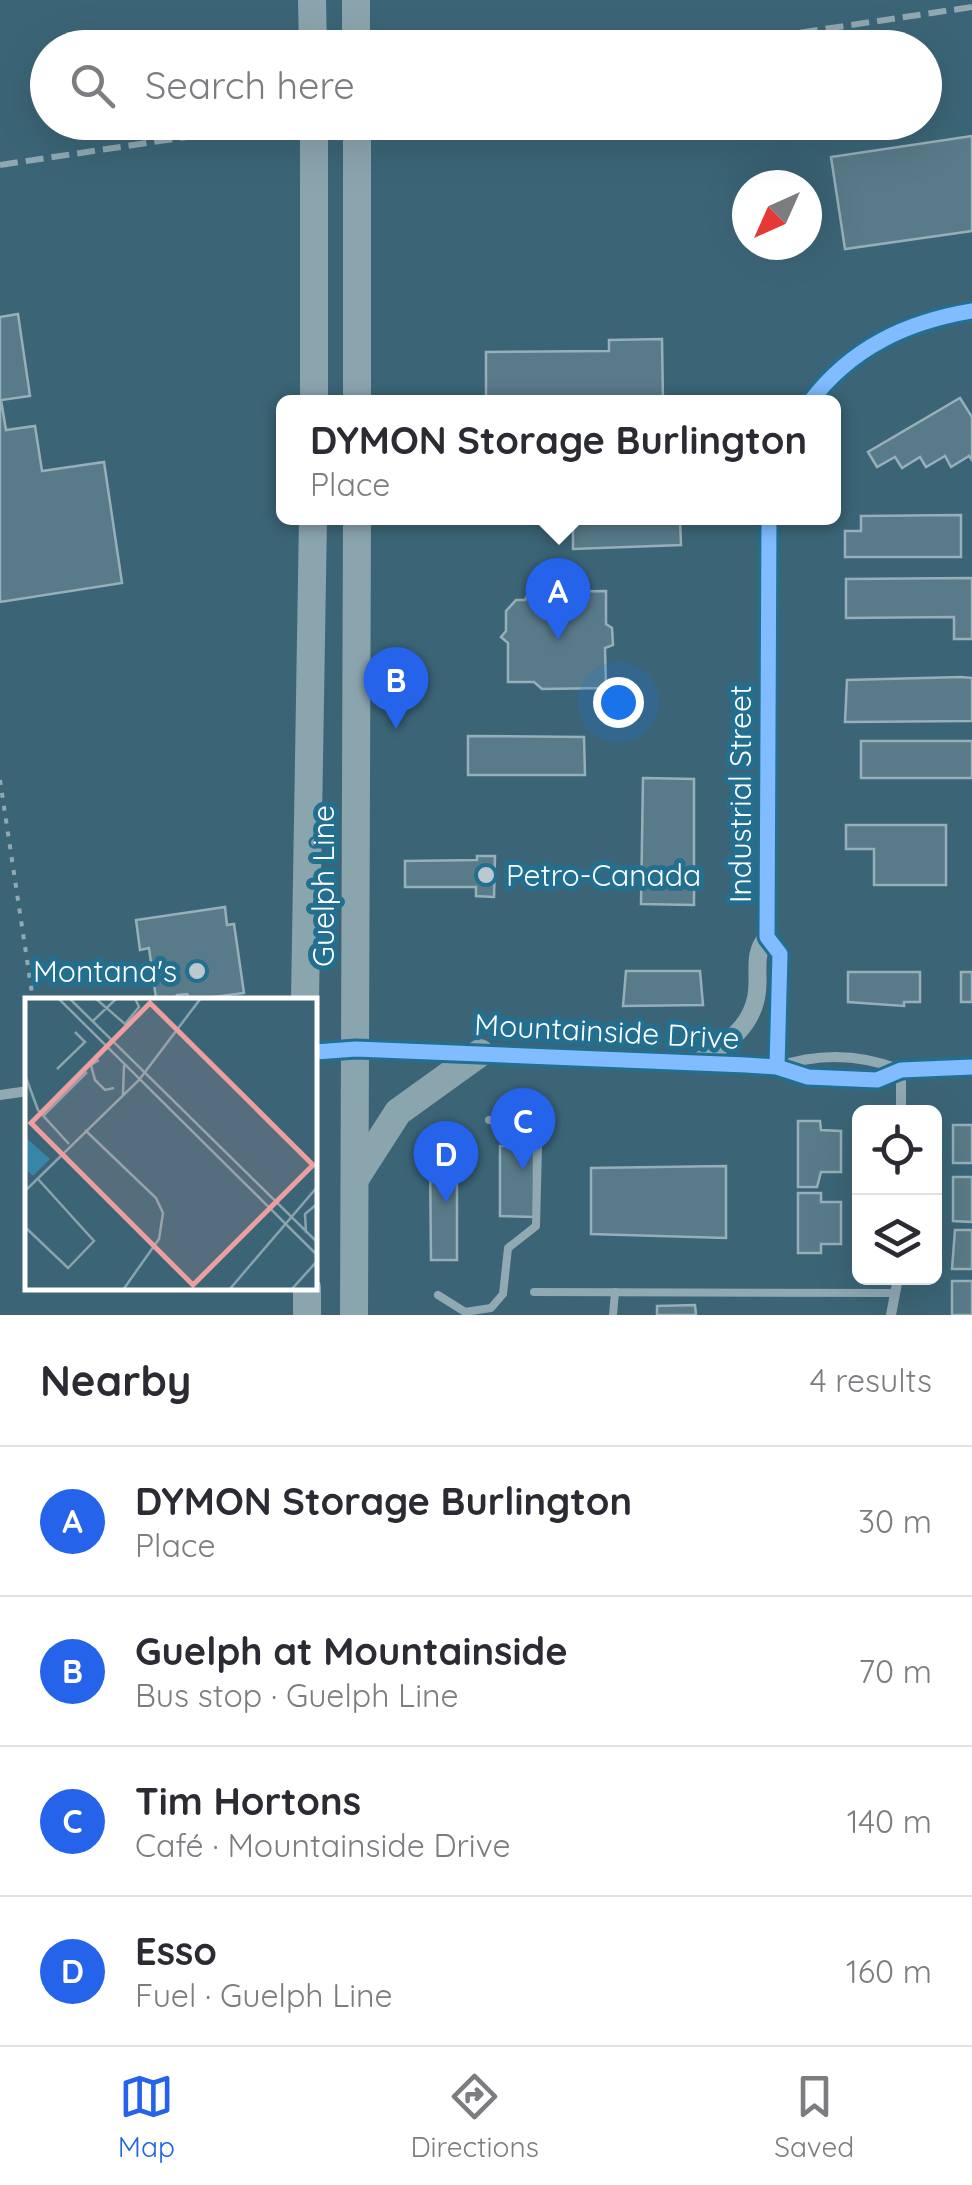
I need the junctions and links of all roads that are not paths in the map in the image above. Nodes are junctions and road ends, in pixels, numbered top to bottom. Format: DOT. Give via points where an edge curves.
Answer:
graph roads {
  1 [pos="356,3"];
  2 [pos="312,4"];
  3 [pos="312,30"];
  4 [pos="356,30"];
  5 [pos="314,140"];
  6 [pos="357,140"];
  7 [pos="972,312"];
  8 [pos="314,395"];
  9 [pos="357,395"];
  10 [pos="817,395"];
  11 [pos="313,525"];
  12 [pos="356,525"];
  13 [pos="769,525"];
  14 [pos="767,937"];
  15 [pos="305,998"];
  16 [pos="356,1048"];
  17 [pos="318,1052"];
  18 [pos="480,1053"];
  19 [pos="697,1063"];
  20 [pos="777,1067"];
  21 [pos="972,1067"];
  22 [pos="901,1070"];
  23 [pos="25,1091"];
  24 [pos="0,1095"];
  25 [pos="901,1105"];
  26 [pos="489,1120"];
  27 [pos="354,1180"];
  28 [pos="896,1285"];
  29 [pos="534,1292"];
  30 [pos="616,1292"];
  31 [pos="895,1292"];
  32 [pos="438,1294"];
  33 [pos="354,1315"];
  34 [pos="613,1315"];
  35 [pos="891,1315"];
  1 -- 4 [label="main road"];
  2 -- 3 [label="main road"];
  5 -- 8 [label="main road"];
  6 -- 9 [label="main road"];
  7 -- 10 [label="street" via="887,334"];
  11 -- 15 [label="main road, Guelph Line"];
  12 -- 16 [label="main road, Guelph Line"];
  13 -- 14 [label="street, Industrial Street"];
  14 -- 19 [label="street, Industrial Street" via="757,949 756,998 744,1027"];
  14 -- 20 [label="street, Industrial Street" via="780,954"];
  16 -- 17 [label="street, Mountainside Drive"];
  16 -- 18 [label="street, Mountainside Drive"];
  16 -- 27 [label="main road, Guelph Line"];
  18 -- 19 [label="street, Mountainside Drive"];
  18 -- 27 [label="main road" via="398,1112"];
  19 -- 20 [label="street, Mountainside Drive"];
  20 -- 22 [label="street, Mountainside Drive" via="808,1077 877,1080"];
  20 -- 22 [label="street, Mountainside Drive" via="816,1056 878,1060"];
  21 -- 22 [label="street, Mountainside Drive"];
  22 -- 25 [label="street"];
  23 -- 24 [label="street"];
  26 -- 32 [label="lane" via="515,1124 538,1147 536,1226 508,1248 502,1294 491,1308 465,1312"];
  27 -- 33 [label="main road, Guelph Line"];
  28 -- 31 [label="street"];
  29 -- 30 [label="lane"];
  30 -- 31 [label="lane"];
  30 -- 34 [label="lane"];
  31 -- 35 [label="street"];
}
